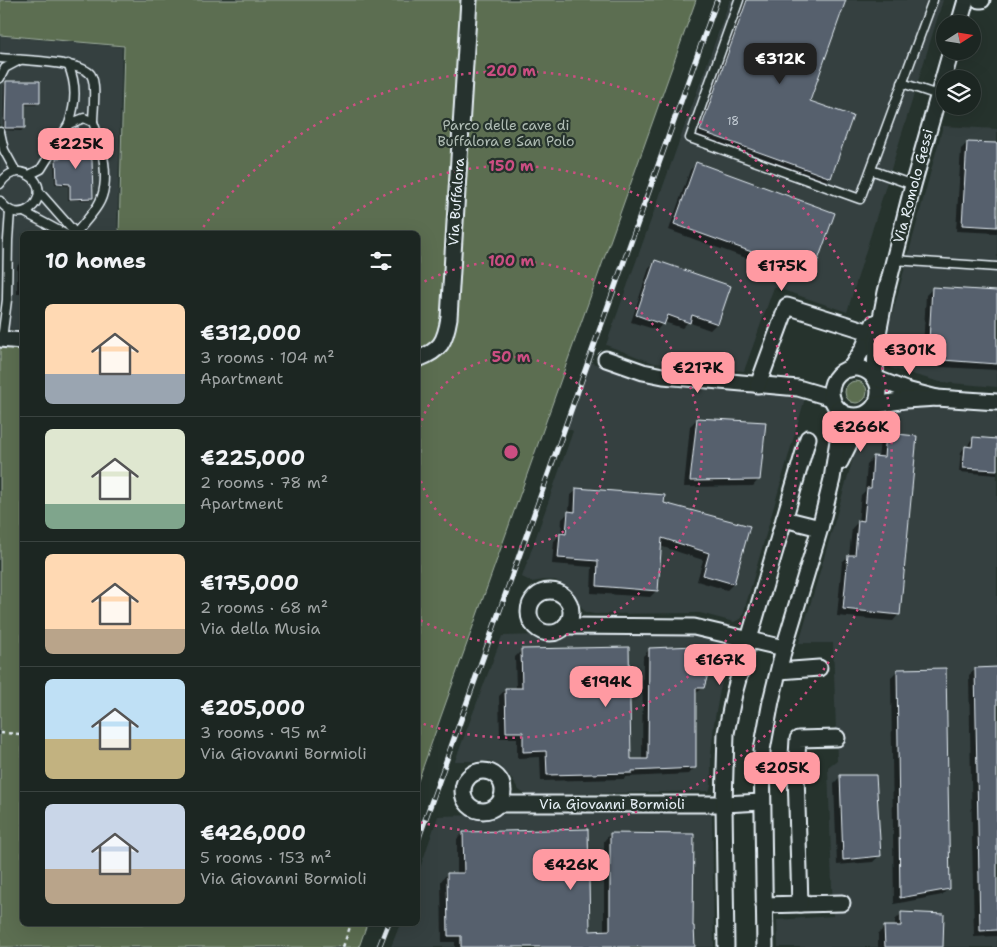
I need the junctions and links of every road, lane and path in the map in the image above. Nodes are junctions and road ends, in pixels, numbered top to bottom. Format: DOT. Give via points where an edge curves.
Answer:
graph roads {
  1 [pos="470,0"];
  2 [pos="739,0"];
  3 [pos="933,0"];
  4 [pos="966,0"];
  5 [pos="962,15"];
  6 [pos="0,58"];
  7 [pos="20,60"];
  8 [pos="68,64"];
  9 [pos="0,78"];
  10 [pos="902,82"];
  11 [pos="936,94"];
  12 [pos="936,102"];
  13 [pos="93,122"];
  14 [pos="69,124"];
  15 [pos="0,132"];
  16 [pos="871,170"];
  17 [pos="16,172"];
  18 [pos="29,175"];
  19 [pos="1,179"];
  20 [pos="912,185"];
  21 [pos="38,192"];
  22 [pos="0,202"];
  23 [pos="10,211"];
  24 [pos="24,212"];
  25 [pos="59,231"];
  26 [pos="74,231"];
  27 [pos="78,231"];
  28 [pos="894,260"];
  29 [pos="997,267"];
  30 [pos="886,292"];
  31 [pos="870,332"];
  32 [pos="1,339"];
  33 [pos="20,341"];
  34 [pos="420,358"];
  35 [pos="606,359"];
  36 [pos="850,369"];
  37 [pos="875,378"];
  38 [pos="835,380"];
  39 [pos="758,385"];
  40 [pos="798,388"];
  41 [pos="938,398"];
  42 [pos="997,402"];
  43 [pos="835,404"];
  44 [pos="871,409"];
  45 [pos="808,438"];
  46 [pos="832,479"];
  47 [pos="784,518"];
  48 [pos="820,528"];
  49 [pos="565,626"];
  50 [pos="749,639"];
  51 [pos="784,648"];
  52 [pos="819,668"];
  53 [pos="779,671"];
  54 [pos="0,733"];
  55 [pos="20,734"];
  56 [pos="837,738"];
  57 [pos="762,802"];
  58 [pos="499,804"];
  59 [pos="724,804"];
  60 [pos="842,903"];
  61 [pos="800,904"];
  62 [pos="764,906"];
  63 [pos="351,926"];
  64 [pos="343,947"];
  65 [pos="726,947"];
  66 [pos="765,947"];
  1 -- 34 [label="street, Via Buffalora" via="449,318 438,349"];
  2 -- 16 [label="lane" via="690,138 860,199"];
  3 -- 10 [label="lane"];
  4 -- 5 [label="street"];
  6 -- 7 [label="lane"];
  7 -- 8 [label="lane"];
  7 -- 9 [label="lane" via="5,68"];
  8 -- 13 [label="lane" via="84,68 91,74 94,83"];
  8 -- 14 [label="lane" via="75,86 75,106"];
  10 -- 11 [label="lane"];
  10 -- 16 [label="lane"];
  12 -- 20 [label="street, Via Romolo Gessi"];
  13 -- 14 [label="lane" via="84,118"];
  13 -- 27 [label="lane" via="104,159 105,189 98,205"];
  14 -- 18 [label="lane" via="41,169"];
  15 -- 17 [label="lane" via="4,150"];
  16 -- 20 [label="lane"];
  17 -- 18 [label="lane"];
  17 -- 19 [label="lane"];
  18 -- 21 [label="lane"];
  20 -- 28 [label="street, Via Romolo Gessi"];
  21 -- 24 [label="lane" via="35,204"];
  21 -- 26 [label="lane"];
  22 -- 23 [label="lane"];
  23 -- 24 [label="lane"];
  23 -- 32 [label="lane" via="7,300"];
  24 -- 25 [label="lane"];
  28 -- 29 [label="lane"];
  28 -- 30 [label="street, Via Romolo Gessi"];
  30 -- 31 [label="street, Via Romolo Gessi"];
  30 -- 37 [label="street, Via Romolo Gessi" via="876,344"];
  31 -- 36 [label="street, Via Romolo Gessi"];
  31 -- 39 [label="street" via="787,306"];
  32 -- 33 [label="street"];
  35 -- 39 [label="street" via="663,376"];
  36 -- 37 [label="street" via="864,370"];
  36 -- 38 [label="street"];
  37 -- 41 [label="street"];
  37 -- 44 [label="street" via="880,391"];
  38 -- 40 [label="street"];
  38 -- 43 [label="street" via="831,392"];
  39 -- 40 [label="street"];
  40 -- 43 [label="street"];
  41 -- 42 [label="street"];
  41 -- 44 [label="street" via="905,400"];
  43 -- 44 [label="street" via="844,414 852,416"];
  43 -- 46 [label="street" via="840,434"];
  44 -- 46 [label="street" via="850,440"];
  45 -- 47 [label="street"];
  46 -- 48 [label="street"];
  47 -- 48 [label="street"];
  47 -- 50 [label="street"];
  48 -- 51 [label="street"];
  49 -- 50 [label="street" via="694,627"];
  50 -- 51 [label="street"];
  50 -- 59 [label="street" via="726,733"];
  51 -- 53 [label="street"];
  52 -- 53 [label="street"];
  53 -- 57 [label="street" via="762,750"];
  54 -- 55 [label="path"];
  56 -- 61 [label="street" via="798,739"];
  57 -- 59 [label="street, Via Giovanni Bormioli"];
  57 -- 62 [label="street"];
  58 -- 59 [label="street, Via Giovanni Bormioli"];
  59 -- 65 [label="street"];
  60 -- 61 [label="street"];
  61 -- 62 [label="street"];
  62 -- 66 [label="street"];
  63 -- 64 [label="path"];
}
